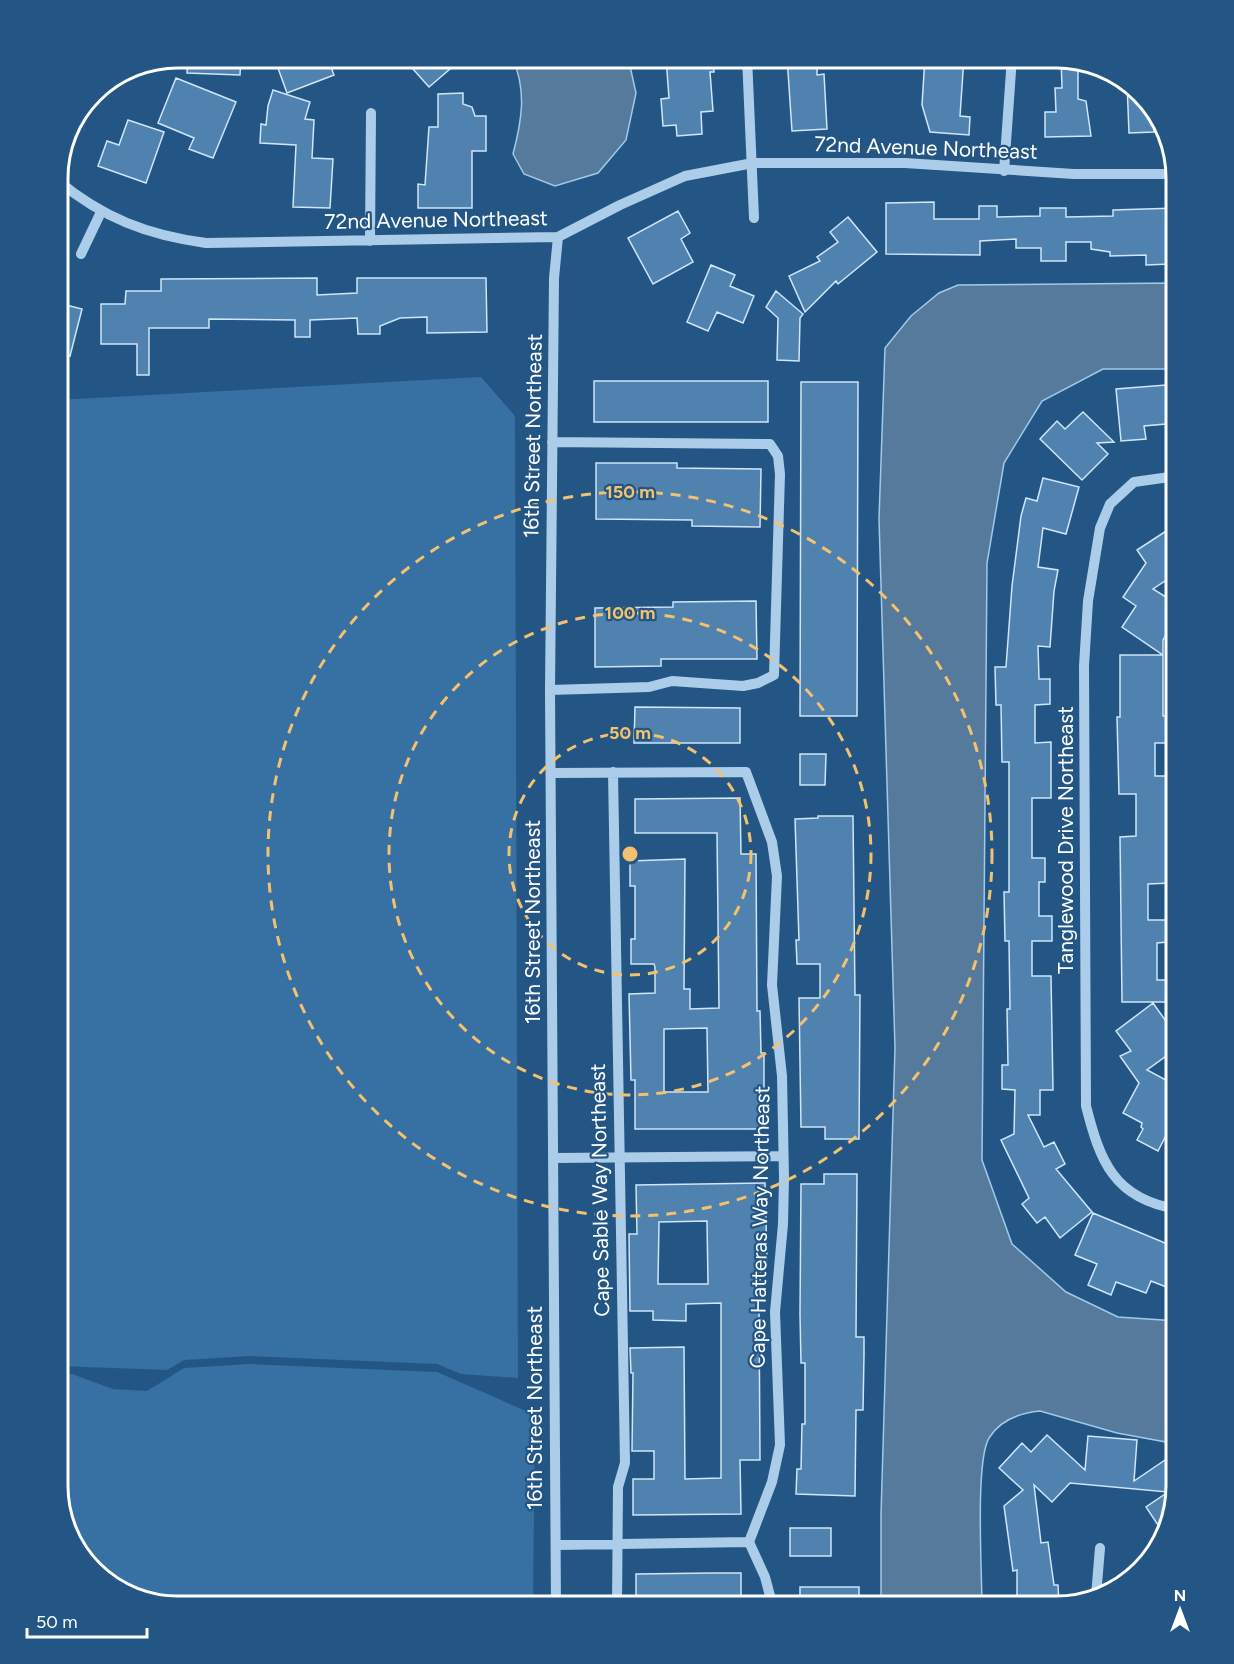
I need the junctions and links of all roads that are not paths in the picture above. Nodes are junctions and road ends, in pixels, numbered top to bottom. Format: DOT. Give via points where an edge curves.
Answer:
graph roads {
  1 [pos="748,68"];
  2 [pos="1011,68"];
  3 [pos="371,113"];
  4 [pos="753,163"];
  5 [pos="1004,171"];
  6 [pos="1166,174"];
  7 [pos="68,188"];
  8 [pos="101,212"];
  9 [pos="754,218"];
  10 [pos="558,237"];
  11 [pos="370,241"];
  12 [pos="81,254"];
  13 [pos="552,442"];
  14 [pos="1166,478"];
  15 [pos="550,690"];
  16 [pos="613,772"];
  17 [pos="552,773"];
  18 [pos="783,1156"];
  19 [pos="619,1157"];
  20 [pos="554,1158"];
  21 [pos="1166,1205"];
  22 [pos="749,1542"];
  23 [pos="617,1543"];
  24 [pos="556,1545"];
  25 [pos="1100,1548"];
  26 [pos="1097,1589"];
  27 [pos="556,1596"];
  28 [pos="617,1596"];
  29 [pos="771,1596"];
  1 -- 4 [label="street"];
  2 -- 5 [label="street"];
  3 -- 11 [label="street"];
  4 -- 5 [label="street, 72nd Avenue Northeast" via="905,163"];
  4 -- 9 [label="street"];
  4 -- 10 [label="street, 72nd Avenue Northeast" via="685,176"];
  5 -- 6 [label="street, 72nd Avenue Northeast"];
  7 -- 8 [label="street, 72nd Avenue Northeast"];
  8 -- 11 [label="street, 72nd Avenue Northeast" via="168,238 206,243"];
  8 -- 12 [label="street"];
  10 -- 11 [label="street, 72nd Avenue Northeast"];
  10 -- 13 [label="street, 16th Street Northeast"];
  13 -- 15 [label="street, 16th Street Northeast"];
  13 -- 15 [label="street" via="770,444 778,456 780,474 774,675 758,684 743,686 672,681 650,687"];
  14 -- 21 [label="street, Tanglewood Drive Northeast" via="1134,482 1110,504 1100,528 1089,602 1084,689 1086,1106 1097,1147 1113,1177 1135,1194"];
  15 -- 17 [label="street, 16th Street Northeast"];
  16 -- 17 [label="street"];
  16 -- 18 [label="street, Cape Hatteras Way Northeast" via="746,772 772,842 777,876 772,986 782,1076"];
  16 -- 19 [label="street, Cape Sable Way Northeast"];
  17 -- 20 [label="street, 16th Street Northeast"];
  18 -- 19 [label="street"];
  18 -- 22 [label="street, Cape Hatteras Way Northeast" via="783,1224 775,1312 780,1445 772,1482"];
  19 -- 20 [label="street"];
  19 -- 23 [label="street, Cape Sable Way Northeast" via="625,1463 618,1487"];
  20 -- 24 [label="street, 16th Street Northeast"];
  22 -- 23 [label="street"];
  22 -- 29 [label="street"];
  23 -- 24 [label="street"];
  23 -- 28 [label="street, Cape Sable Way Northeast"];
  24 -- 27 [label="street, 16th Street Northeast"];
  25 -- 26 [label="street"];
}
